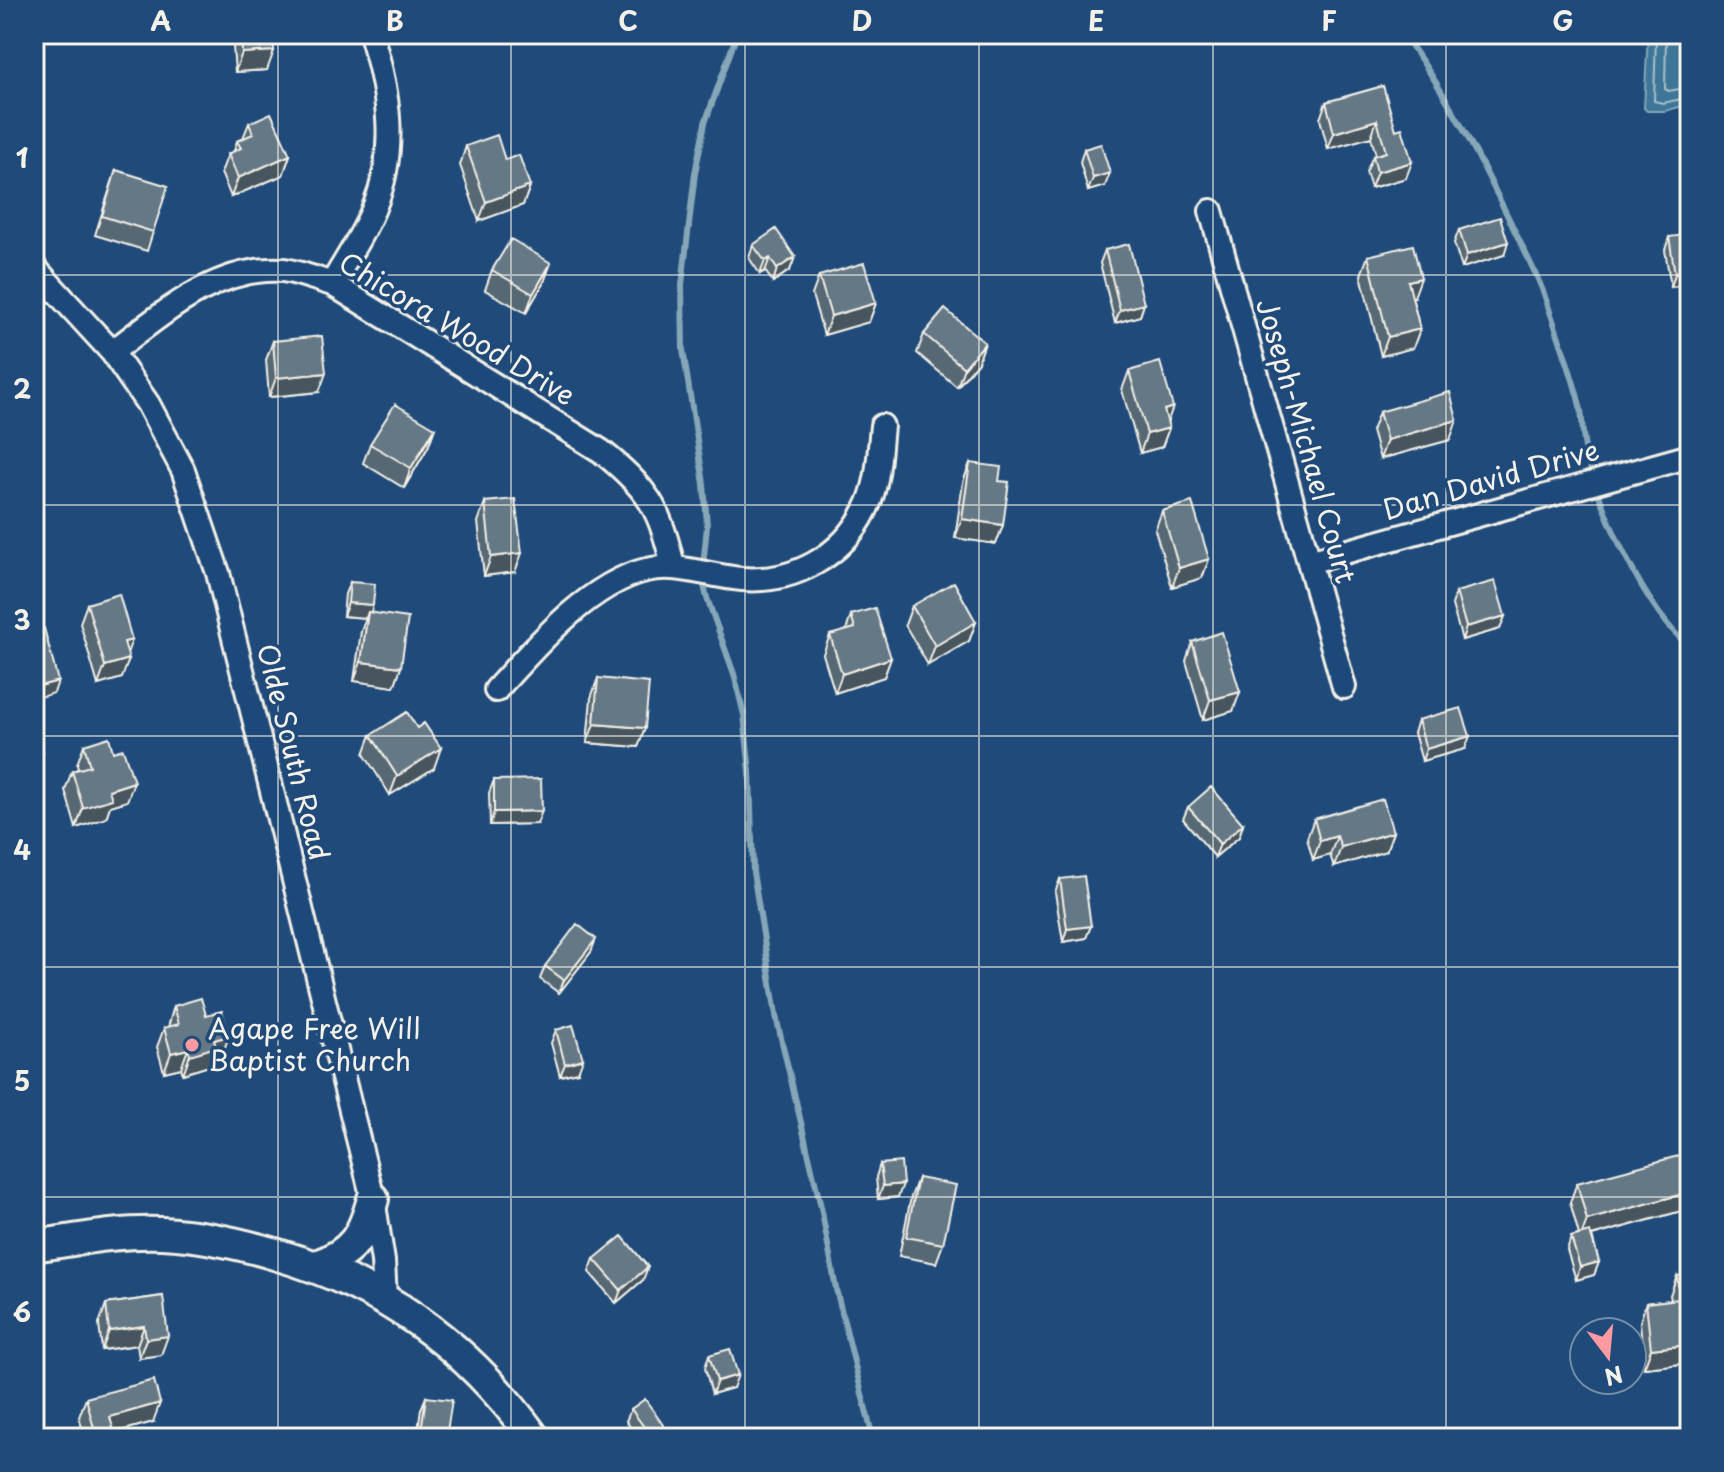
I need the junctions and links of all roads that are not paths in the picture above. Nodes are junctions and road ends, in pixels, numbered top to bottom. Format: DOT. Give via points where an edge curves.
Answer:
graph roads {
  1 [pos="371,34"];
  2 [pos="1211,211"];
  3 [pos="34,267"];
  4 [pos="332,284"];
  5 [pos="112,352"];
  6 [pos="882,426"];
  7 [pos="1690,456"];
  8 [pos="1309,562"];
  9 [pos="673,567"];
  10 [pos="1344,687"];
  11 [pos="496,690"];
  12 [pos="373,1199"];
  13 [pos="34,1246"];
  14 [pos="316,1266"];
  15 [pos="385,1298"];
  16 [pos="534,1438"];
  1 -- 4 [label="street" via="390,123 386,174 373,210"];
  2 -- 8 [label="street, Joseph-Michael Court"];
  3 -- 5 [label="street, Olde South Road"];
  4 -- 5 [label="street, Chicora Wood Drive" via="286,270 258,270 216,281"];
  4 -- 9 [label="street, Chicora Wood Drive" via="601,451 628,473 652,501"];
  5 -- 12 [label="street, Olde South Road" via="148,404 183,470 218,573"];
  6 -- 9 [label="street" via="867,508 846,541 820,562 783,577 744,579"];
  7 -- 8 [label="street, Dan David Drive"];
  8 -- 10 [label="street, Joseph-Michael Court"];
  9 -- 11 [label="street" via="647,569 614,582 574,612"];
  12 -- 14 [label="street" via="365,1227 353,1244"];
  12 -- 15 [label="street, Olde South Road"];
  13 -- 14 [label="street" via="160,1233 226,1240"];
  14 -- 15 [label="street"];
  15 -- 16 [label="street" via="468,1360"];
}
